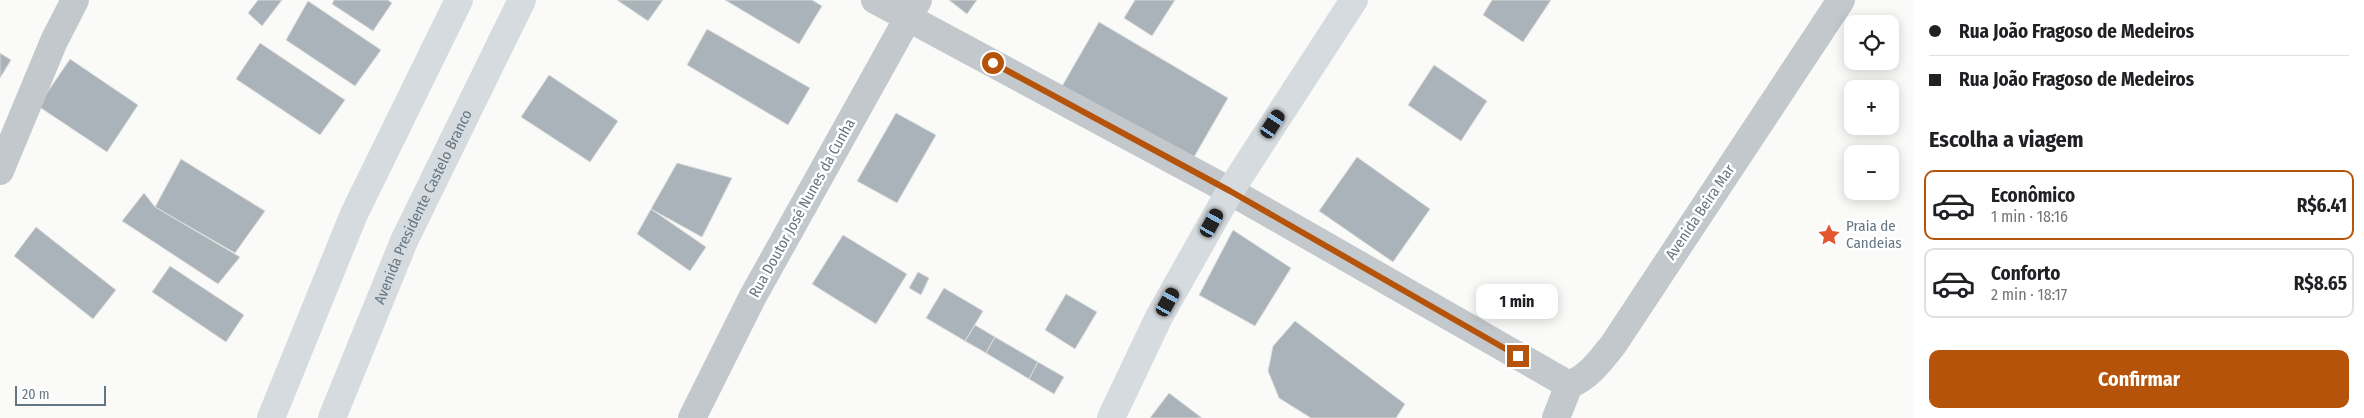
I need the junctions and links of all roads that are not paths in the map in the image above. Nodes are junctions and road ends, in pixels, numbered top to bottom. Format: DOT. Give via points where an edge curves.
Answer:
graph roads {
  1 [pos="75,0"];
  2 [pos="459,0"];
  3 [pos="522,0"];
  4 [pos="875,0"];
  5 [pos="1354,0"];
  6 [pos="1841,0"];
  7 [pos="913,9"];
  8 [pos="0,171"];
  9 [pos="1230,191"];
  10 [pos="1569,385"];
  11 [pos="271,418"];
  12 [pos="332,418"];
  13 [pos="692,418"];
  14 [pos="1111,418"];
  15 [pos="1556,418"];
  1 -- 8 [label="street" via="54,41"];
  2 -- 11 [label="main road" via="354,214"];
  3 -- 12 [label="main road, Avenida Presidente Castelo Branco" via="404,241"];
  4 -- 7 [label="street"];
  5 -- 9 [label="main road"];
  6 -- 10 [label="street, Avenida Beira Mar" via="1613,345 1596,367"];
  7 -- 9 [label="street"];
  7 -- 13 [label="street, Rua Doutor José Nunes da Cunha" via="752,298"];
  9 -- 10 [label="street"];
  9 -- 14 [label="main road" via="1160,317"];
  10 -- 15 [label="street"];
}
